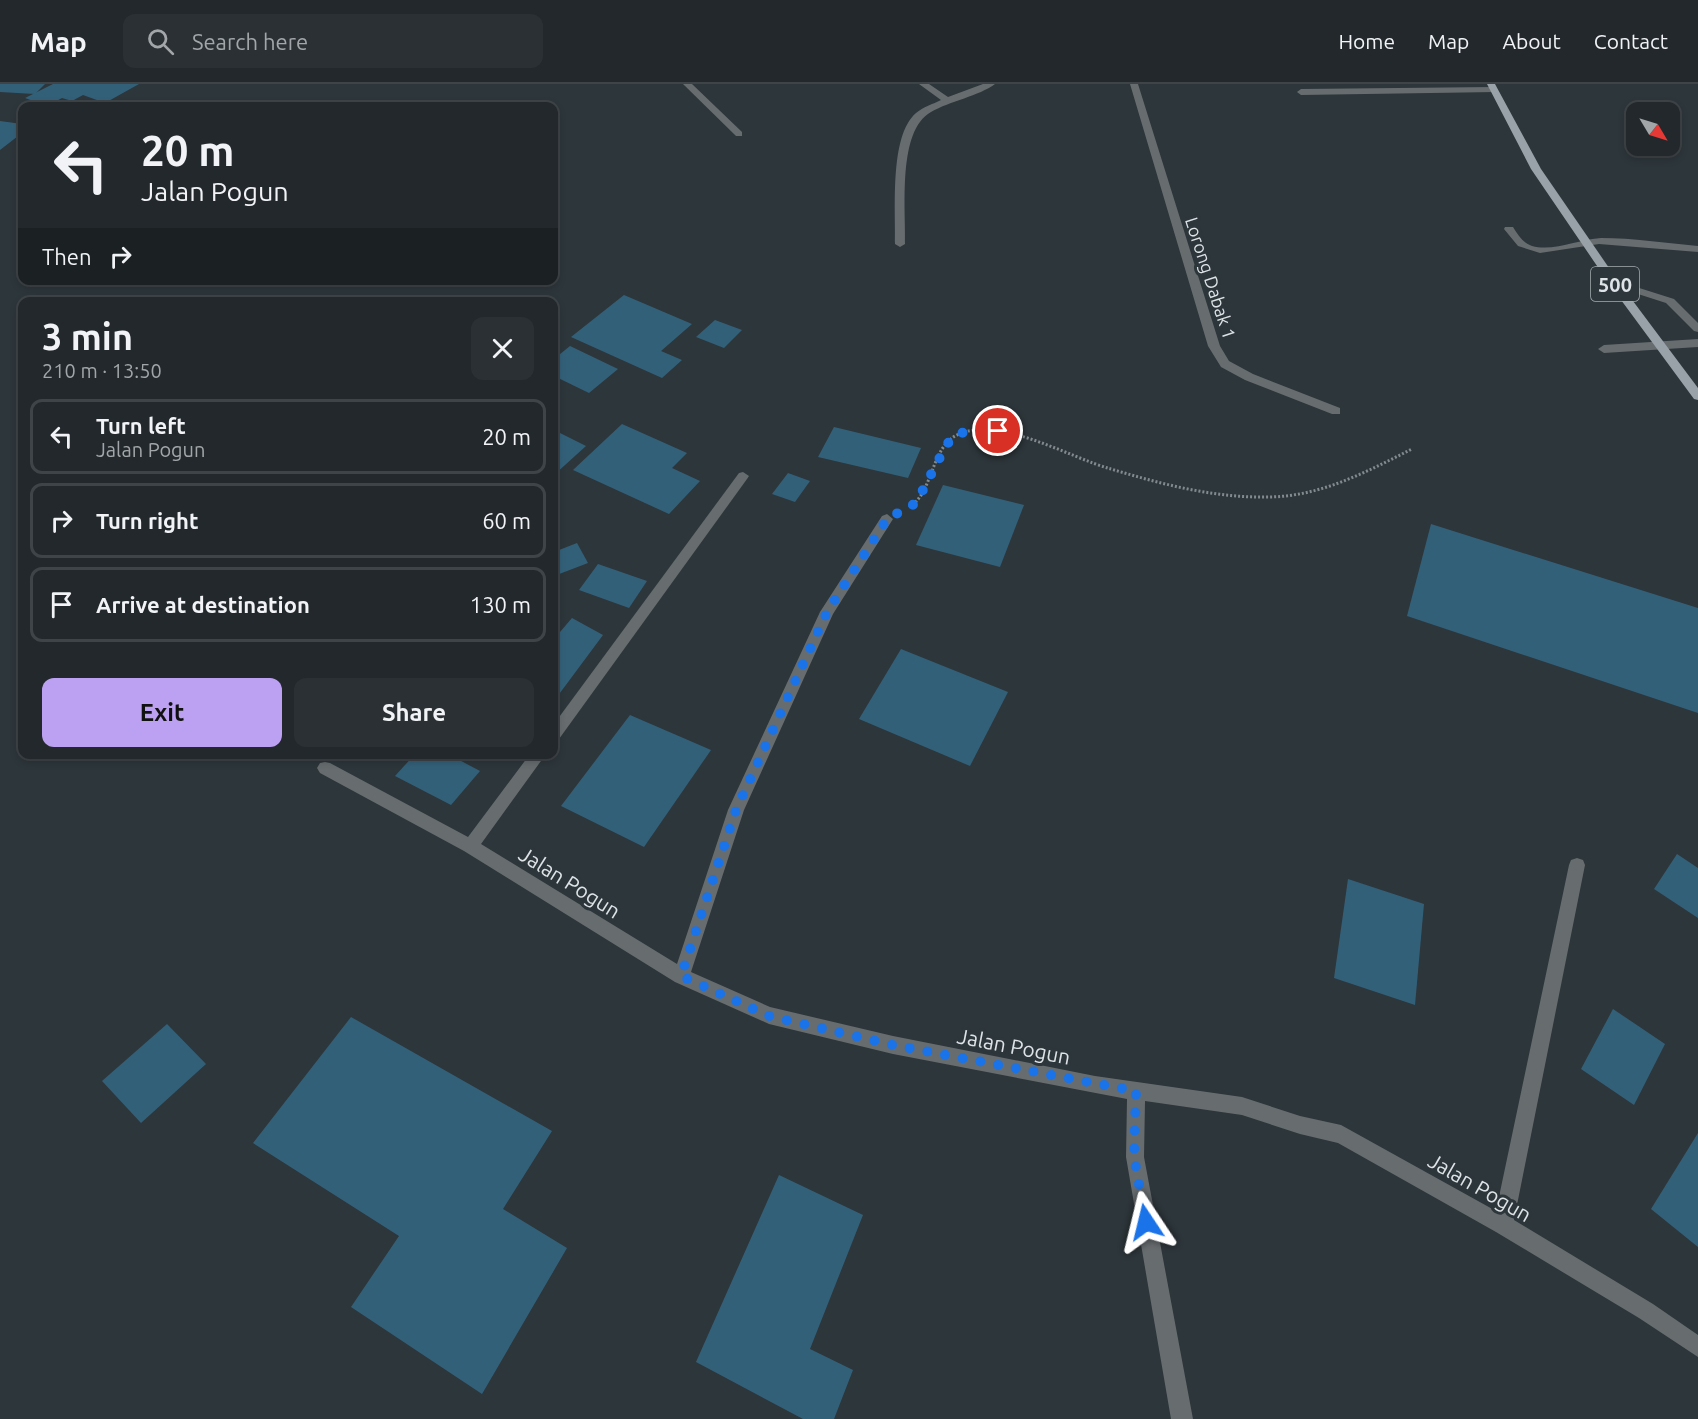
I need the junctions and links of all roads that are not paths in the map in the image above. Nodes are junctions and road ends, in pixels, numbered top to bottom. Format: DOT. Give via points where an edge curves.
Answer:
graph roads {
  1 [pos="687,84"];
  2 [pos="923,84"];
  3 [pos="991,84"];
  4 [pos="1134,84"];
  5 [pos="1492,87"];
  6 [pos="1301,92"];
  7 [pos="946,100"];
  8 [pos="739,134"];
  9 [pos="1509,229"];
  10 [pos="1588,242"];
  11 [pos="900,244"];
  12 [pos="1698,249"];
  13 [pos="1614,283"];
  14 [pos="1698,329"];
  15 [pos="1698,344"];
  16 [pos="1659,345"];
  17 [pos="1604,349"];
  18 [pos="1698,396"];
  19 [pos="1336,411"];
  20 [pos="743,476"];
  21 [pos="887,519"];
  22 [pos="558,730"];
  23 [pos="534,759"];
  24 [pos="325,768"];
  25 [pos="470,846"];
  26 [pos="1577,865"];
  27 [pos="681,976"];
  28 [pos="1136,1091"];
  29 [pos="1503,1226"];
  30 [pos="1698,1347"];
  31 [pos="1182,1419"];
  1 -- 8 [label="street"];
  2 -- 7 [label="street"];
  3 -- 7 [label="street"];
  4 -- 19 [label="street, Lorong Dabak 1" via="1214,346 1225,364"];
  5 -- 6 [label="street"];
  5 -- 10 [label="main road, 500" via="1536,169"];
  7 -- 11 [label="street" via="917,117 907,134 901,171"];
  9 -- 10 [label="street" via="1524,247 1536,249"];
  10 -- 12 [label="street"];
  10 -- 13 [label="main road, 500"];
  13 -- 14 [label="street" via="1670,301"];
  13 -- 16 [label="main road, 500"];
  15 -- 16 [label="street"];
  16 -- 17 [label="street"];
  16 -- 18 [label="main road, 500"];
  20 -- 22 [label="street"];
  21 -- 27 [label="street" via="827,612 736,810"];
  23 -- 25 [label="street"];
  24 -- 25 [label="street, Jalan Pogun"];
  25 -- 27 [label="street, Jalan Pogun"];
  26 -- 29 [label="street"];
  27 -- 28 [label="street, Jalan Pogun" via="769,1016 893,1045"];
  28 -- 29 [label="street, Jalan Pogun" via="1242,1106 1341,1134"];
  28 -- 31 [label="street" via="1134,1157"];
  29 -- 30 [label="street, Jalan Pogun" via="1646,1311"];
}
